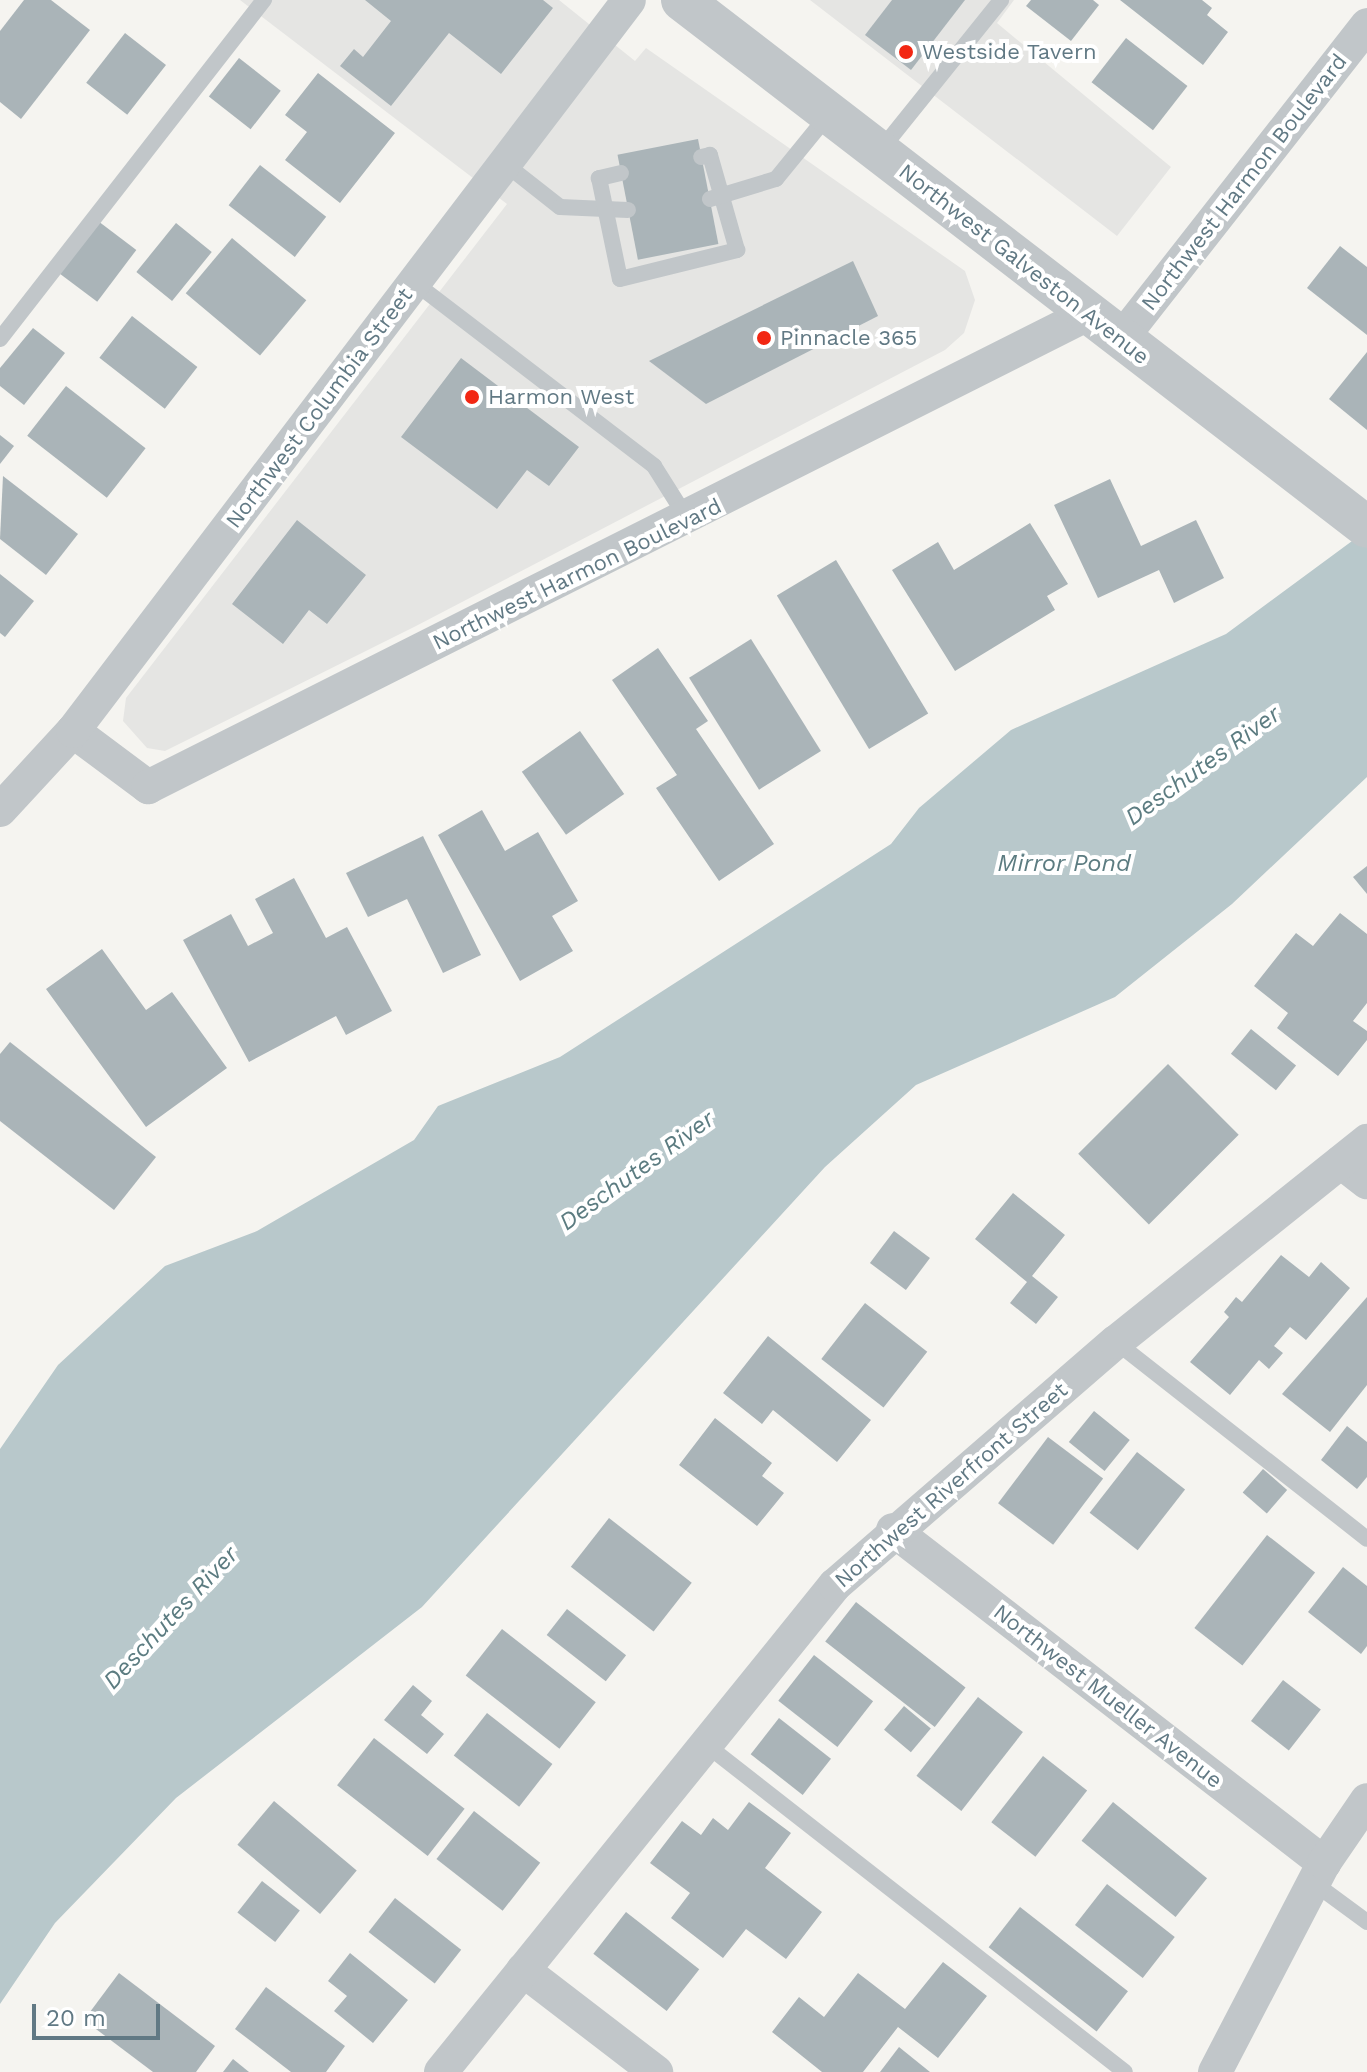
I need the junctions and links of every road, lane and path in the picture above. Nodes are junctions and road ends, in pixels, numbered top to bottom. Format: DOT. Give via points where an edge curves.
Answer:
graph roads {
  1 [pos="264,0"];
  2 [pos="629,0"];
  3 [pos="682,0"];
  4 [pos="1001,0"];
  5 [pos="1367,25"];
  6 [pos="829,114"];
  7 [pos="878,152"];
  8 [pos="701,157"];
  9 [pos="504,163"];
  10 [pos="621,173"];
  11 [pos="716,198"];
  12 [pos="628,210"];
  13 [pos="607,213"];
  14 [pos="415,283"];
  15 [pos="1088,314"];
  16 [pos="0,339"];
  17 [pos="1121,339"];
  18 [pos="1352,515"];
  19 [pos="688,520"];
  20 [pos="73,731"];
  21 [pos="0,810"];
  22 [pos="1358,1162"];
  23 [pos="1116,1342"];
  24 [pos="893,1530"];
  25 [pos="1367,1539"];
  26 [pos="703,1742"];
  27 [pos="1367,1800"];
  28 [pos="1319,1873"];
  29 [pos="1367,1922"];
  30 [pos="523,1970"];
  31 [pos="441,2072"];
  32 [pos="656,2072"];
  33 [pos="1125,2072"];
  34 [pos="1215,2072"];
  1 -- 16 [label="lane"];
  2 -- 9 [label="street, Northwest Columbia Street"];
  3 -- 6 [label="street, Northwest Galveston Avenue"];
  4 -- 7 [label="lane"];
  5 -- 17 [label="street, Northwest Harmon Boulevard"];
  6 -- 7 [label="street, Northwest Galveston Avenue"];
  6 -- 11 [label="lane" via="776,179"];
  7 -- 15 [label="street, Northwest Galveston Avenue"];
  8 -- 11 [label="lane" via="710,155"];
  9 -- 13 [label="lane" via="560,207"];
  9 -- 14 [label="street, Northwest Columbia Street"];
  10 -- 13 [label="lane" via="599,178"];
  11 -- 13 [label="lane" via="737,250 620,279"];
  12 -- 13 [label="lane"];
  14 -- 19 [label="lane" via="654,466"];
  14 -- 20 [label="street, Northwest Columbia Street"];
  15 -- 17 [label="street, Northwest Galveston Avenue"];
  15 -- 19 [label="street, Northwest Harmon Boulevard"];
  17 -- 18 [label="street, Northwest Galveston Avenue"];
  19 -- 20 [label="street, Northwest Harmon Boulevard" via="148,787"];
  20 -- 21 [label="street, Northwest Columbia Street"];
  22 -- 23 [label="street, Northwest Riverfront Street"];
  23 -- 24 [label="street, Northwest Riverfront Street"];
  23 -- 25 [label="lane"];
  24 -- 26 [label="street, Northwest Riverfront Street" via="780,1645"];
  24 -- 28 [label="street, Northwest Mueller Avenue"];
  26 -- 30 [label="street, Northwest Riverfront Street"];
  26 -- 33 [label="lane"];
  27 -- 28 [label="street"];
  28 -- 29 [label="lane"];
  28 -- 34 [label="street"];
  30 -- 31 [label="street, Northwest Riverfront Street"];
  30 -- 32 [label="street"];
}
